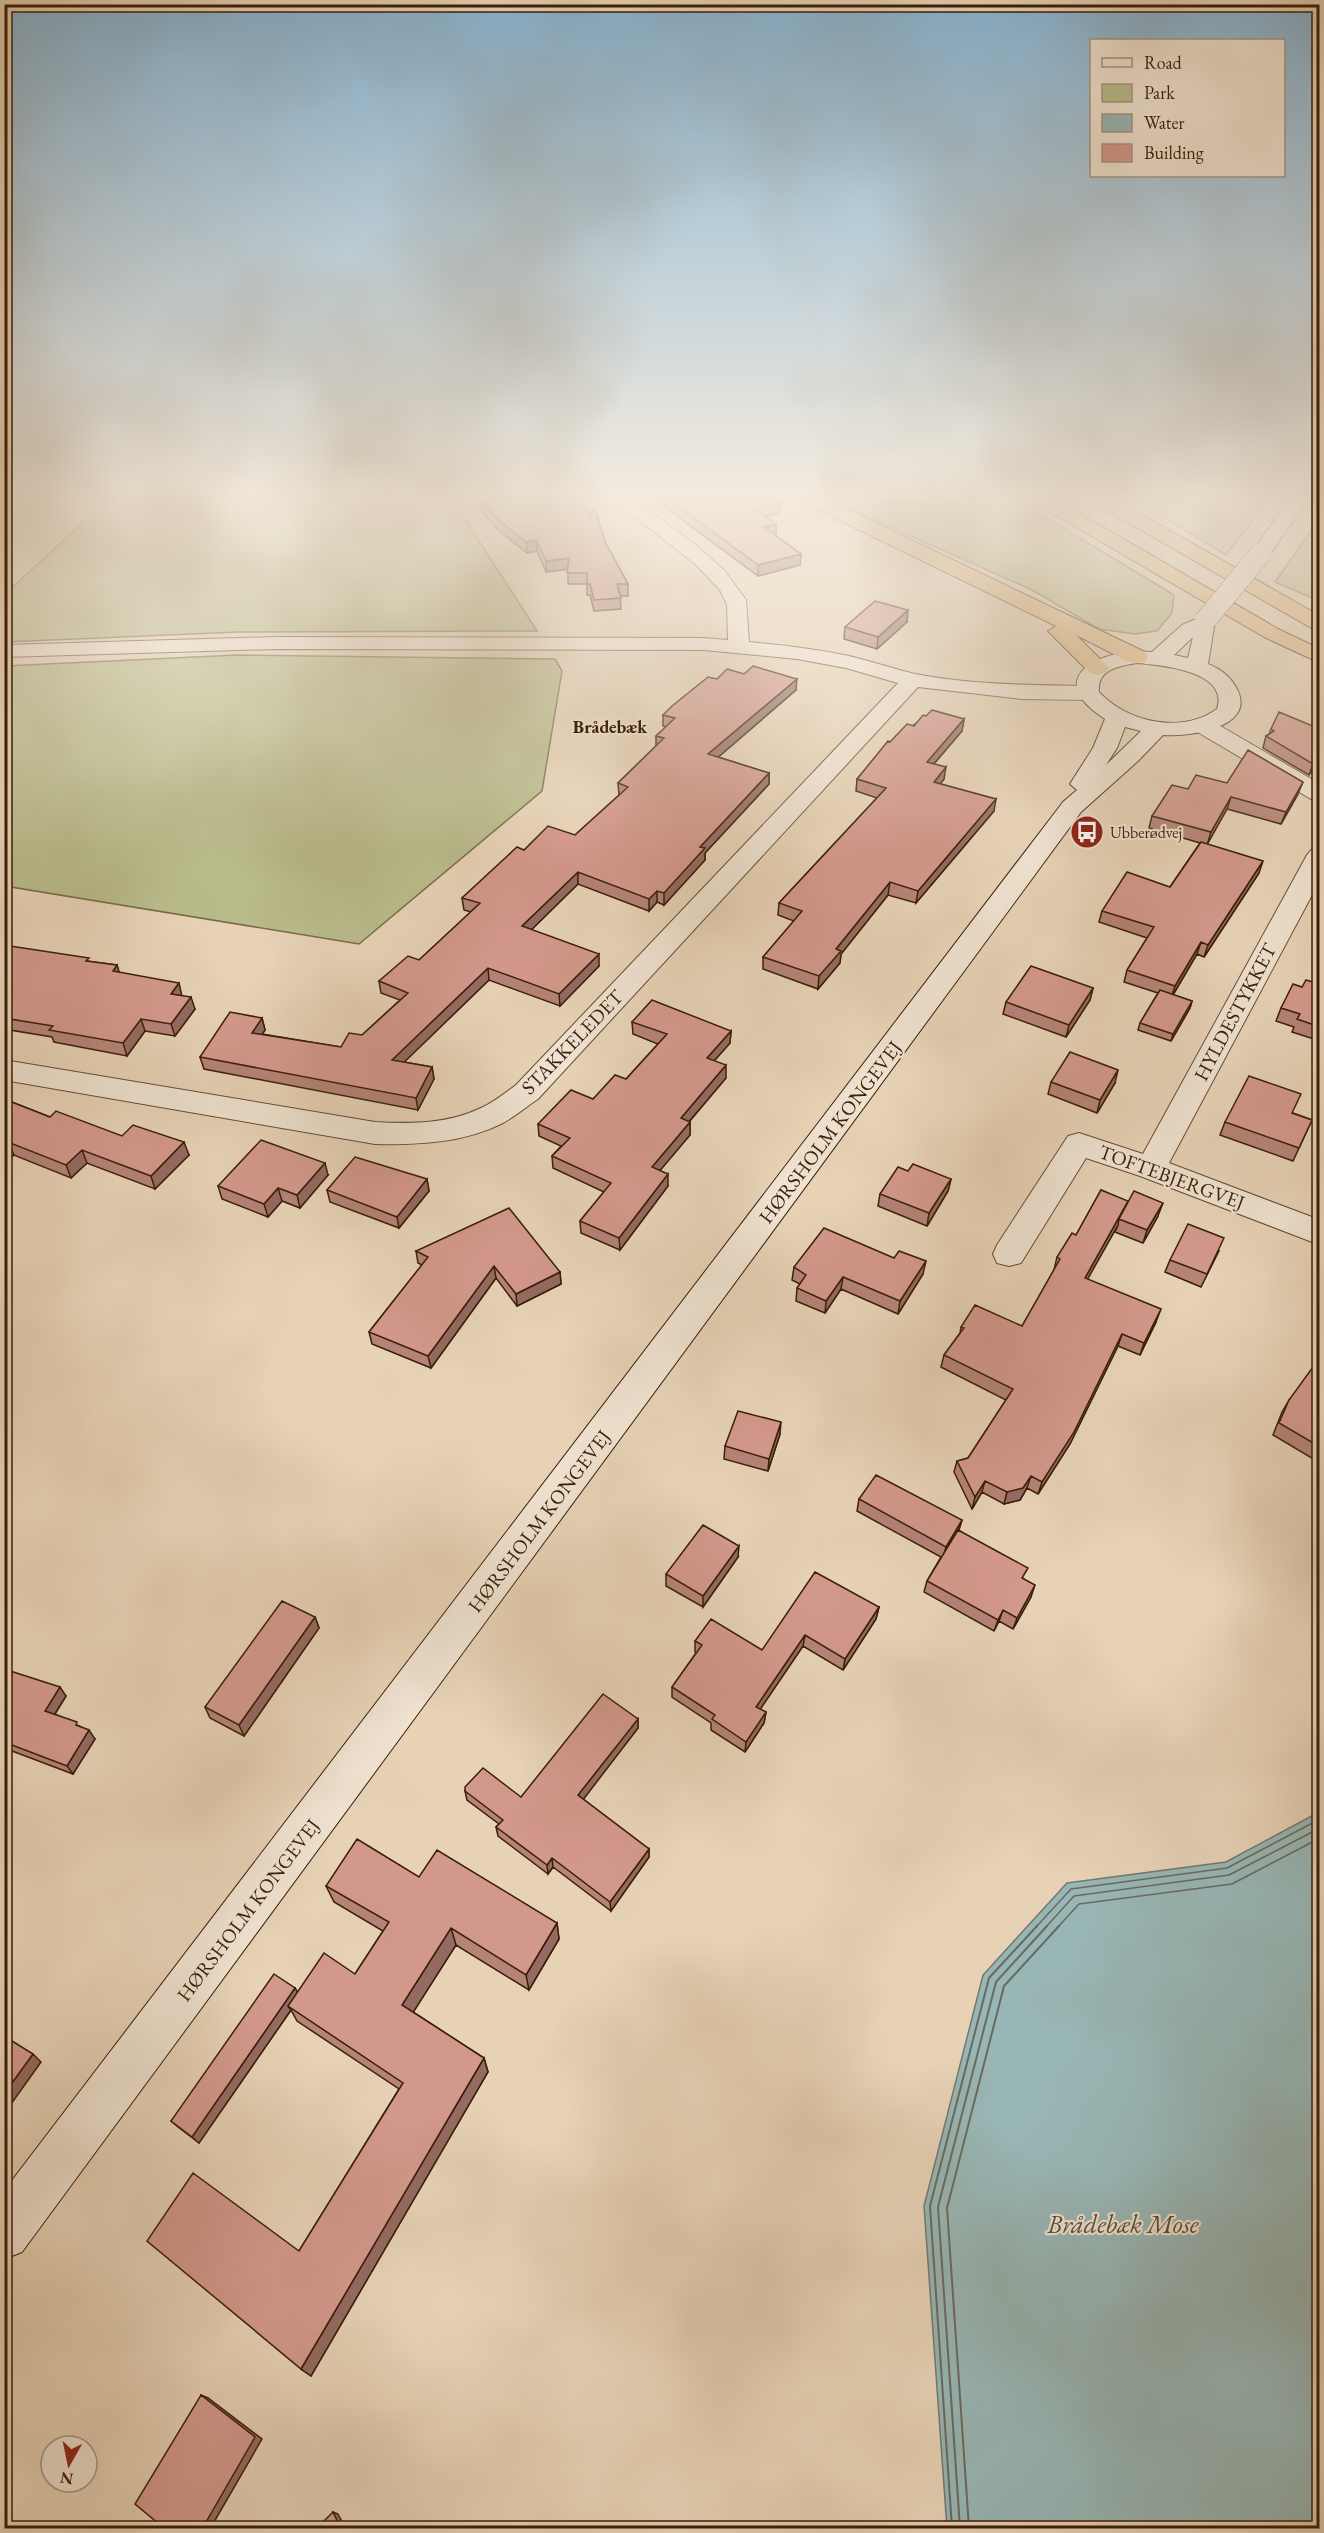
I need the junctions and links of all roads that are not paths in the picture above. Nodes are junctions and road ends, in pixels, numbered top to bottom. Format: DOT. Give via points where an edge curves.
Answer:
graph roads {
  1 [pos="738,617"];
  2 [pos="1042,617"];
  3 [pos="1056,617"];
  4 [pos="1208,617"];
  5 [pos="1244,617"];
  6 [pos="1264,617"];
  7 [pos="1306,617"];
  8 [pos="1205,621"];
  9 [pos="1320,625"];
  10 [pos="739,646"];
  11 [pos="1320,650"];
  12 [pos="4,651"];
  13 [pos="1320,657"];
  14 [pos="1148,658"];
  15 [pos="1196,667"];
  16 [pos="1098,668"];
  17 [pos="913,680"];
  18 [pos="1088,693"];
  19 [pos="1117,717"];
  20 [pos="1202,725"];
  21 [pos="1157,728"];
  22 [pos="1320,794"];
  23 [pos="1072,807"];
  24 [pos="1320,855"];
  25 [pos="4,1070"];
  26 [pos="1151,1168"];
  27 [pos="1320,1233"];
  28 [pos="1009,1254"];
  29 [pos="4,2234"];
  1 -- 10 [label="street"];
  2 -- 16 [label="highway"];
  3 -- 14 [label="highway"];
  4 -- 8 [label="street, bridge"];
  5 -- 13 [label="highway"];
  6 -- 11 [label="highway"];
  7 -- 9 [label="highway"];
  8 -- 14 [label="street"];
  8 -- 15 [label="street"];
  10 -- 12 [label="street" via="278,643"];
  10 -- 17 [label="street" via="848,663"];
  14 -- 15 [label="street"];
  14 -- 16 [label="street" via="1122,659"];
  15 -- 20 [label="street" via="1222,683 1229,693 1226,712"];
  16 -- 18 [label="street" via="1087,679"];
  17 -- 18 [label="street" via="1022,692"];
  17 -- 25 [label="street, STAKKELEDET" via="527,1092 491,1116 444,1132 375,1133"];
  18 -- 19 [label="street" via="1094,702"];
  19 -- 21 [label="street"];
  19 -- 23 [label="street, HØRSHOLM KONGEVEJ" via="1105,748"];
  20 -- 21 [label="street"];
  20 -- 22 [label="street"];
  21 -- 23 [label="street, HØRSHOLM KONGEVEJ"];
  23 -- 29 [label="street, HØRSHOLM KONGEVEJ"];
  24 -- 26 [label="street, HYLDESTYKKET"];
  26 -- 27 [label="street, TOFTEBJERGVEJ"];
  26 -- 28 [label="street, TOFTEBJERGVEJ" via="1079,1144"];
}
